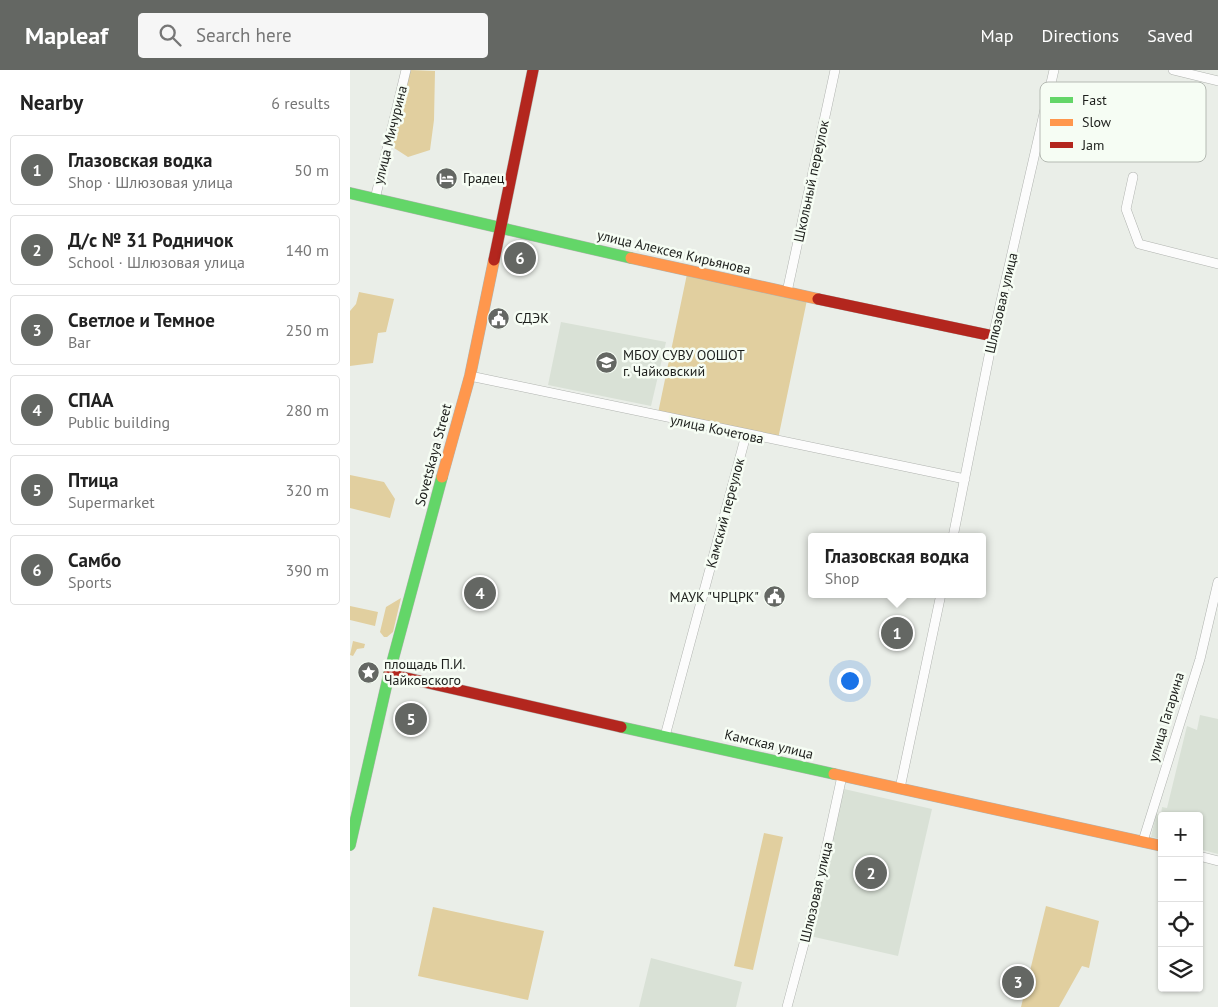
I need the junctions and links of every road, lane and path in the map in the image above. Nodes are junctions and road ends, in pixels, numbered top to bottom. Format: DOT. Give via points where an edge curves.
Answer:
graph roads {
  1 [pos="406,70"];
  2 [pos="533,70"];
  3 [pos="834,70"];
  4 [pos="1173,70"];
  5 [pos="1218,81"];
  6 [pos="1040,131"];
  7 [pos="1133,177"];
  8 [pos="350,193"];
  9 [pos="374,199"];
  10 [pos="501,228"];
  11 [pos="1218,264"];
  12 [pos="787,292"];
  13 [pos="993,336"];
  14 [pos="470,376"];
  15 [pos="746,435"];
  16 [pos="965,479"];
  17 [pos="954,533"];
  18 [pos="1218,582"];
  19 [pos="940,598"];
  20 [pos="389,674"];
  21 [pos="665,736"];
  22 [pos="842,776"];
  23 [pos="900,788"];
  24 [pos="1143,841"];
  25 [pos="350,845"];
  26 [pos="1158,845"];
  27 [pos="1203,857"];
  28 [pos="1218,861"];
  29 [pos="787,1007"];
  1 -- 9 [label="street, улица Мичурина"];
  2 -- 10 [label="street, Sovetskaya Street"];
  3 -- 12 [label="street, Школьный переулок"];
  4 -- 5 [label="street"];
  6 -- 13 [label="street, Шлюзовая улица"];
  7 -- 11 [label="street" via="1126,210 1139,244"];
  8 -- 9 [label="street, улица Алексея Кирьянова"];
  9 -- 10 [label="street, улица Алексея Кирьянова"];
  10 -- 12 [label="street, улица Алексея Кирьянова"];
  10 -- 14 [label="street, Sovetskaya Street"];
  12 -- 13 [label="street, улица Алексея Кирьянова"];
  13 -- 16 [label="street, Шлюзовая улица"];
  14 -- 15 [label="street, улица Кочетова"];
  14 -- 20 [label="street, Sovetskaya Street"];
  15 -- 16 [label="street, улица Кочетова"];
  15 -- 21 [label="street, Камский переулок"];
  16 -- 17 [label="street, Шлюзовая улица"];
  18 -- 24 [label="street, улица Гагарина" via="1200,658"];
  19 -- 23 [label="street"];
  20 -- 21 [label="street, Камская улица"];
  20 -- 25 [label="street, Sovetskaya Street"];
  21 -- 22 [label="street, Камская улица"];
  22 -- 23 [label="street, Камская улица"];
  22 -- 29 [label="street, Шлюзовая улица" via="813,910"];
  23 -- 24 [label="street, Камская улица"];
  24 -- 26 [label="street"];
  27 -- 28 [label="street"];
}
